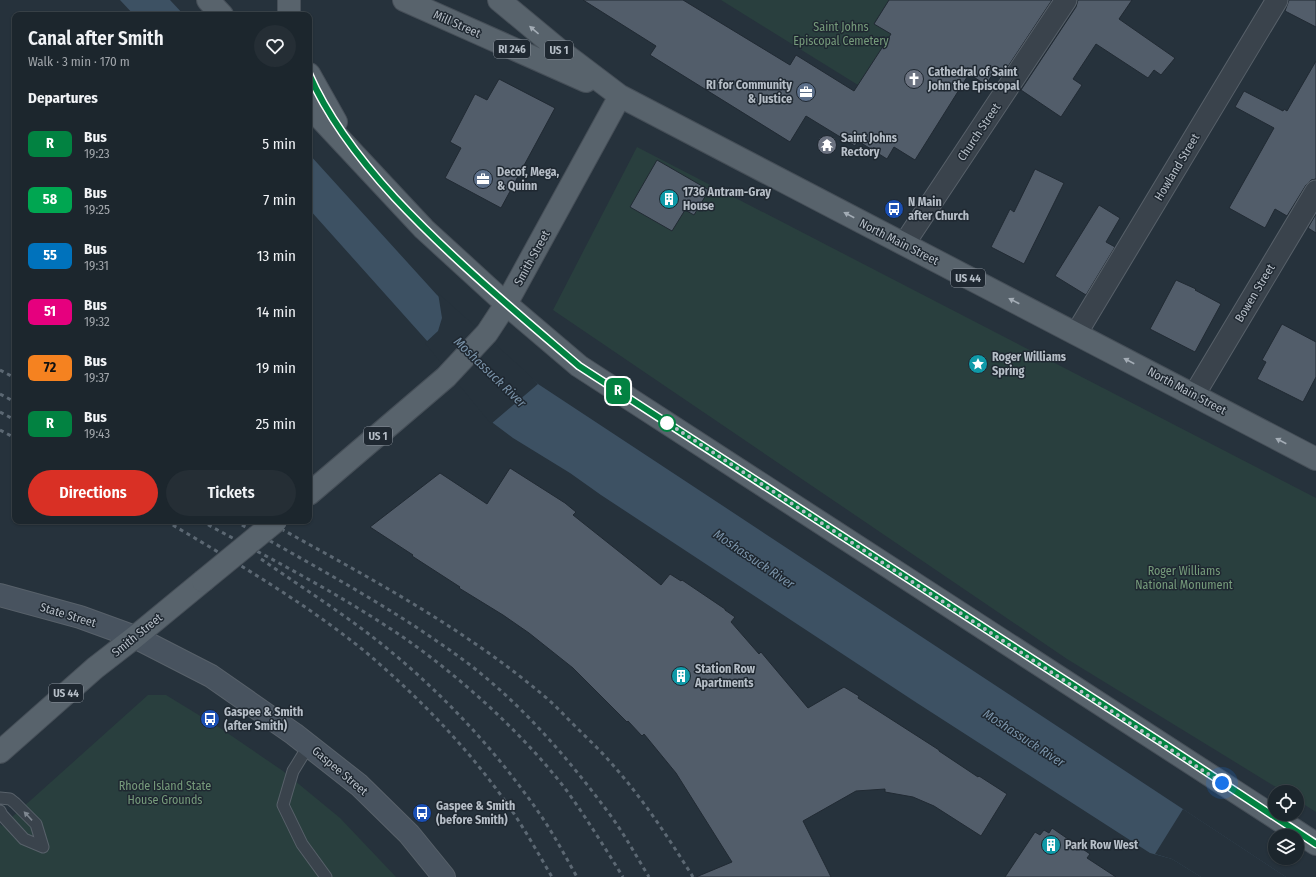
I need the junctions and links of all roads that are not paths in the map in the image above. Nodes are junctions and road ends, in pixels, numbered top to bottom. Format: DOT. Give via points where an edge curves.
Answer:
graph roads {
  1 [pos="208,0"];
  2 [pos="289,0"];
  3 [pos="404,0"];
  4 [pos="499,0"];
  5 [pos="1066,0"];
  6 [pos="1277,0"];
  7 [pos="219,12"];
  8 [pos="289,12"];
  9 [pos="312,79"];
  10 [pos="620,96"];
  11 [pos="312,109"];
  12 [pos="370,170"];
  13 [pos="1316,191"];
  14 [pos="904,244"];
  15 [pos="506,304"];
  16 [pos="1076,334"];
  17 [pos="1194,395"];
  18 [pos="1316,459"];
  19 [pos="312,491"];
  20 [pos="272,524"];
  21 [pos="0,595"];
  22 [pos="134,638"];
  23 [pos="309,745"];
  24 [pos="0,752"];
  25 [pos="0,798"];
  26 [pos="0,811"];
  27 [pos="1316,844"];
  28 [pos="326,877"];
  29 [pos="444,877"];
  1 -- 7 [label="main road"];
  2 -- 8 [label="main road"];
  3 -- 10 [label="main road, Mill Street / RI 246"];
  10 -- 4 [label="main road, North Main Street / US 1, one-way"];
  5 -- 14 [label="street, Church Street"];
  6 -- 16 [label="street, Howland Street"];
  9 -- 12 [label="main road" via="338,127"];
  14 -- 10 [label="main road, North Main Street / US 44, one-way"];
  10 -- 15 [label="main road, Smith Street / US 1"];
  11 -- 12 [label="main road"];
  12 -- 15 [label="main road" via="424,229"];
  13 -- 17 [label="street, Bowen Street"];
  16 -- 14 [label="main road, North Main Street / US 44, one-way"];
  15 -- 19 [label="main road, Smith Street / US 1" via="487,333 446,377"];
  15 -- 27 [label="main road" via="579,366"];
  17 -- 16 [label="main road, North Main Street / US 44, one-way"];
  18 -- 17 [label="main road, North Main Street / US 44, one-way"];
  20 -- 22 [label="main road, Smith Street, bridge"];
  21 -- 22 [label="main road, State Street" via="80,617"];
  22 -- 23 [label="main road, Gaspee Street" via="211,676"];
  22 -- 24 [label="main road, Smith Street / US 44" via="95,668"];
  23 -- 28 [label="lane" via="293,771 283,805 302,844"];
  23 -- 29 [label="main road, Gaspee Street" via="359,785 404,828"];
  26 -- 25 [label="lane, one-way" via="24,839 43,847 36,824 15,802"];
}
